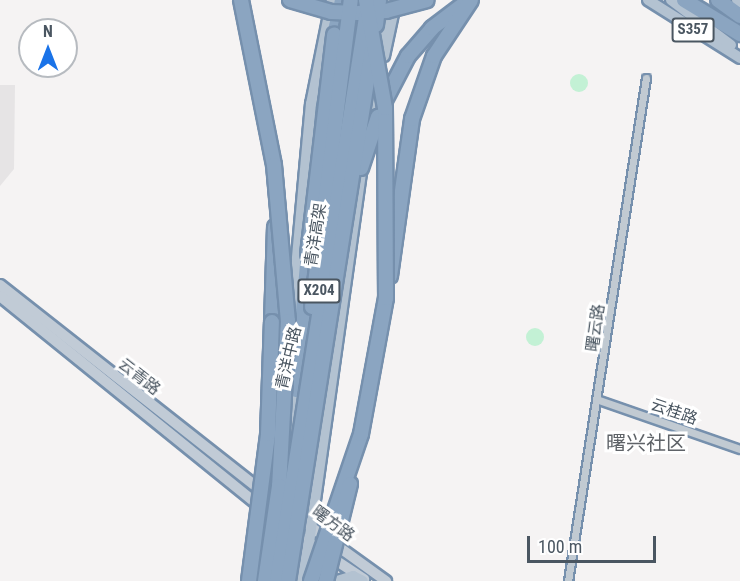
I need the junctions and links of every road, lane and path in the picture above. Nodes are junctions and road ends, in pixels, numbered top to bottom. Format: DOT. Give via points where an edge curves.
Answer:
graph roads {
  1 [pos="241,0"];
  2 [pos="290,0"];
  3 [pos="332,0"];
  4 [pos="342,0"];
  5 [pos="351,0"];
  6 [pos="361,0"];
  7 [pos="368,0"];
  8 [pos="379,0"];
  9 [pos="387,0"];
  10 [pos="396,0"];
  11 [pos="427,0"];
  12 [pos="471,0"];
  13 [pos="648,0"];
  14 [pos="671,0"];
  15 [pos="684,0"];
  16 [pos="698,0"];
  17 [pos="718,0"];
  18 [pos="740,16"];
  19 [pos="740,32"];
  20 [pos="740,52"];
  21 [pos="740,58"];
  22 [pos="646,78"];
  23 [pos="371,102"];
  24 [pos="274,165"];
  25 [pos="302,197"];
  26 [pos="337,282"];
  27 [pos="0,285"];
  28 [pos="0,296"];
  29 [pos="386,298"];
  30 [pos="284,377"];
  31 [pos="296,390"];
  32 [pos="599,400"];
  33 [pos="361,434"];
  34 [pos="290,439"];
  35 [pos="740,449"];
  36 [pos="296,464"];
  37 [pos="266,494"];
  38 [pos="258,504"];
  39 [pos="282,506"];
  40 [pos="268,513"];
  41 [pos="280,522"];
  42 [pos="311,527"];
  43 [pos="309,543"];
  44 [pos="242,581"];
  45 [pos="249,581"];
  46 [pos="257,581"];
  47 [pos="265,581"];
  48 [pos="271,581"];
  49 [pos="277,581"];
  50 [pos="288,581"];
  51 [pos="300,581"];
  52 [pos="309,581"];
  53 [pos="326,581"];
  54 [pos="337,581"];
  55 [pos="365,581"];
  56 [pos="386,581"];
  57 [pos="568,581"];
  1 -- 24 [label="highway, bridge"];
  2 -- 11 [label="highway, bridge" via="331,12 358,13 386,11"];
  3 -- 25 [label="main road" via="314,83"];
  4 -- 31 [label="highway, bridge" via="334,35 308,254"];
  5 -- 25 [label="main road" via="338,47 326,145"];
  5 -- 36 [label="highway, bridge"];
  6 -- 31 [label="main road, 青洋中路 / X204" via="321,283"];
  7 -- 29 [label="highway, bridge" via="385,108"];
  7 -- 36 [label="highway, 青洋高架, bridge"];
  8 -- 26 [label="highway, 青洋高架, bridge"];
  9 -- 23 [label="main road, X204"];
  10 -- 23 [label="main road"];
  12 -- 26 [label="highway, bridge" via="432,28 390,85 362,166"];
  12 -- 29 [label="highway, bridge" via="434,56 412,119"];
  13 -- 21 [label="main road, S357"];
  14 -- 20 [label="main road"];
  15 -- 19 [label="highway"];
  16 -- 19 [label="highway"];
  17 -- 18 [label="highway"];
  22 -- 32 [label="street, 曙云路"];
  23 -- 42 [label="main road, X204"];
  24 -- 45 [label="highway, bridge" via="271,389 262,498"];
  24 -- 47 [label="highway, bridge" via="285,268 288,362 279,486"];
  25 -- 30 [label="main road"];
  26 -- 50 [label="highway, 青洋高架, bridge"];
  27 -- 37 [label="street, 云青路"];
  28 -- 38 [label="street, 云青路"];
  29 -- 33 [label="highway, bridge"];
  30 -- 34 [label="main road"];
  30 -- 37 [label="main road"];
  31 -- 34 [label="main road, 青洋中路 / X204"];
  32 -- 35 [label="street, 云桂路"];
  32 -- 57 [label="street, 曙云路"];
  33 -- 52 [label="highway, bridge"];
  33 -- 53 [label="highway, bridge"];
  34 -- 39 [label="main road, 青洋中路 / X204"];
  36 -- 49 [label="highway, 青洋高架, bridge"];
  37 -- 38 [label="main road"];
  37 -- 39 [label="street, 曙方路"];
  37 -- 40 [label="main road"];
  38 -- 40 [label="street, 曙方路"];
  38 -- 44 [label="main road"];
  39 -- 41 [label="main road, 青洋中路 / X204"];
  39 -- 42 [label="street, 曙方路"];
  40 -- 41 [label="street, 曙方路"];
  40 -- 46 [label="main road"];
  41 -- 43 [label="street, 曙方路"];
  41 -- 48 [label="main road, 青洋中路 / X204"];
  42 -- 43 [label="main road, X204"];
  42 -- 56 [label="street, 曙方路"];
  43 -- 51 [label="main road, X204"];
  43 -- 52 [label="main road"];
  43 -- 55 [label="street, 曙方路"];
  54 -- 55 [label="main road" via="353,576"];
}
